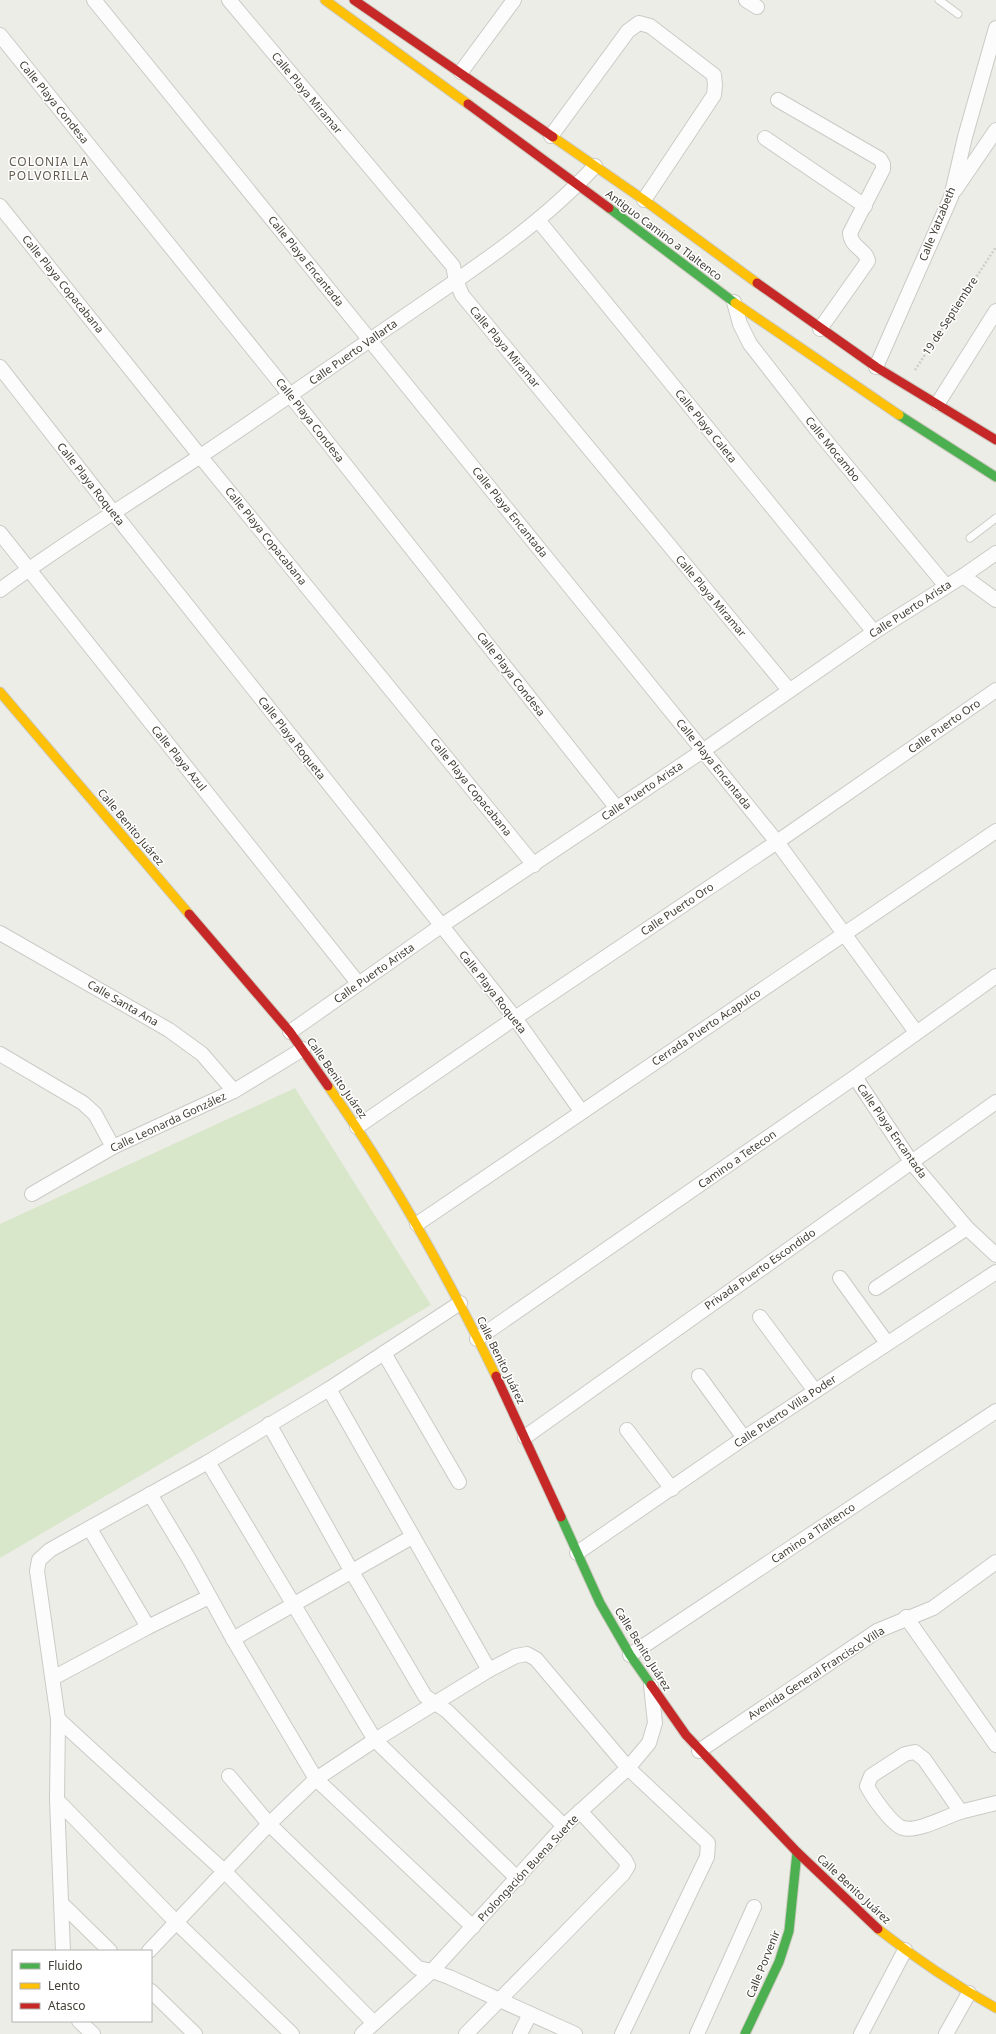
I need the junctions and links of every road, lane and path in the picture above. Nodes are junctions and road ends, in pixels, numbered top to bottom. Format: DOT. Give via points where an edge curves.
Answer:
graph roads {
  1 [pos="94,0"];
  2 [pos="229,0"];
  3 [pos="325,0"];
  4 [pos="354,0"];
  5 [pos="514,0"];
  6 [pos="939,0"];
  7 [pos="958,14"];
  8 [pos="996,28"];
  9 [pos="0,35"];
  10 [pos="430,52"];
  11 [pos="419,68"];
  12 [pos="461,72"];
  13 [pos="778,100"];
  14 [pos="996,130"];
  15 [pos="551,136"];
  16 [pos="765,138"];
  17 [pos="595,166"];
  18 [pos="578,185"];
  19 [pos="951,197"];
  20 [pos="644,200"];
  21 [pos="0,206"];
  22 [pos="865,206"];
  23 [pos="538,220"];
  24 [pos="996,247"];
  25 [pos="456,280"];
  26 [pos="734,302"];
  27 [pos="996,311"];
  28 [pos="820,329"];
  29 [pos="370,340"];
  30 [pos="0,367"];
  31 [pos="876,367"];
  32 [pos="905,385"];
  33 [pos="290,395"];
  34 [pos="938,403"];
  35 [pos="996,440"];
  36 [pos="200,456"];
  37 [pos="996,477"];
  38 [pos="113,512"];
  39 [pos="996,518"];
  40 [pos="0,533"];
  41 [pos="970,538"];
  42 [pos="996,553"];
  43 [pos="28,570"];
  44 [pos="963,576"];
  45 [pos="946,586"];
  46 [pos="0,590"];
  47 [pos="996,600"];
  48 [pos="874,632"];
  49 [pos="789,690"];
  50 [pos="996,690"];
  51 [pos="0,692"];
  52 [pos="704,750"];
  53 [pos="616,807"];
  54 [pos="996,831"];
  55 [pos="778,842"];
  56 [pos="534,865"];
  57 [pos="441,926"];
  58 [pos="0,933"];
  59 [pos="844,934"];
  60 [pos="996,976"];
  61 [pos="358,983"];
  62 [pos="515,1018"];
  63 [pos="290,1032"];
  64 [pos="916,1032"];
  65 [pos="303,1049"];
  66 [pos="0,1054"];
  67 [pos="855,1077"];
  68 [pos="234,1091"];
  69 [pos="996,1102"];
  70 [pos="581,1111"];
  71 [pos="357,1127"];
  72 [pos="112,1147"];
  73 [pos="912,1163"];
  74 [pos="32,1194"];
  75 [pos="417,1224"];
  76 [pos="967,1228"];
  77 [pos="996,1255"];
  78 [pos="996,1272"];
  79 [pos="840,1278"];
  80 [pos="876,1288"];
  81 [pos="460,1303"];
  82 [pos="760,1317"];
  83 [pos="477,1339"];
  84 [pos="887,1343"];
  85 [pos="384,1353"];
  86 [pos="699,1376"];
  87 [pos="329,1389"];
  88 [pos="815,1391"];
  89 [pos="996,1411"];
  90 [pos="270,1424"];
  91 [pos="627,1430"];
  92 [pos="525,1436"];
  93 [pos="744,1438"];
  94 [pos="208,1462"];
  95 [pos="459,1482"];
  96 [pos="672,1489"];
  97 [pos="150,1494"];
  98 [pos="90,1529"];
  99 [pos="412,1537"];
  100 [pos="577,1553"];
  101 [pos="996,1562"];
  102 [pos="352,1572"];
  103 [pos="208,1596"];
  104 [pos="293,1606"];
  105 [pos="906,1617"];
  106 [pos="148,1627"];
  107 [pos="233,1639"];
  108 [pos="630,1655"];
  109 [pos="490,1670"];
  110 [pos="52,1678"];
  111 [pos="650,1685"];
  112 [pos="437,1703"];
  113 [pos="58,1719"];
  114 [pos="375,1740"];
  115 [pos="996,1746"];
  116 [pos="699,1751"];
  117 [pos="628,1768"];
  118 [pos="229,1776"];
  119 [pos="316,1779"];
  120 [pos="57,1800"];
  121 [pos="996,1803"];
  122 [pos="580,1811"];
  123 [pos="961,1812"];
  124 [pos="269,1824"];
  125 [pos="564,1826"];
  126 [pos="798,1852"];
  127 [pos="225,1872"];
  128 [pos="518,1879"];
  129 [pos="62,1904"];
  130 [pos="754,1908"];
  131 [pos="177,1923"];
  132 [pos="473,1927"];
  133 [pos="63,1950"];
  134 [pos="109,1950"];
  135 [pos="150,1950"];
  136 [pos="905,1950"];
  137 [pos="432,1971"];
  138 [pos="152,1992"];
  139 [pos="969,1992"];
  140 [pos="498,2000"];
  141 [pos="996,2008"];
  142 [pos="530,2014"];
  143 [pos="78,2022"];
  144 [pos="79,2022"];
  145 [pos="374,2023"];
  146 [pos="77,2034"];
  147 [pos="93,2034"];
  148 [pos="196,2034"];
  149 [pos="292,2034"];
  150 [pos="362,2034"];
  151 [pos="466,2034"];
  152 [pos="520,2034"];
  153 [pos="575,2034"];
  154 [pos="622,2034"];
  155 [pos="697,2034"];
  156 [pos="746,2034"];
  157 [pos="861,2034"];
  158 [pos="946,2034"];
  1 -- 29 [label="street, Calle Playa Encantada"];
  2 -- 25 [label="street, Calle Playa Miramar" via="453,266"];
  3 -- 11 [label="street, Antiguo Camino a Tlaltenco"];
  4 -- 10 [label="street"];
  5 -- 12 [label="street"];
  6 -- 7 [label="lane"];
  8 -- 19 [label="street, Calle Yatzabeth"];
  9 -- 33 [label="street, Calle Playa Condesa"];
  10 -- 11 [label="street"];
  10 -- 12 [label="street"];
  11 -- 18 [label="street, Antiguo Camino a Tlaltenco"];
  12 -- 15 [label="street"];
  13 -- 22 [label="street" via="880,159 883,169"];
  14 -- 19 [label="street"];
  15 -- 17 [label="street"];
  15 -- 20 [label="street" via="628,31 639,24 650,26 714,76 715,85 714,95"];
  16 -- 22 [label="street"];
  17 -- 18 [label="street, Calle Puerto Vallarta"];
  17 -- 20 [label="street"];
  18 -- 23 [label="street, Calle Puerto Vallarta"];
  18 -- 26 [label="street, Antiguo Camino a Tlaltenco"];
  19 -- 31 [label="street, Calle Yatzabeth"];
  20 -- 28 [label="street"];
  21 -- 36 [label="street, Calle Playa Copacabana"];
  22 -- 28 [label="street" via="850,233 850,240 868,256 868,261"];
  23 -- 25 [label="street, Calle Puerto Vallarta"];
  23 -- 48 [label="street, Calle Playa Caleta"];
  24 -- 32 [label="path, 19 de Septiembre"];
  25 -- 29 [label="street, Calle Puerto Vallarta"];
  25 -- 49 [label="street, Calle Playa Miramar" via="462,295"];
  26 -- 37 [label="street, Antiguo Camino a Tlaltenco" via="862,391"];
  26 -- 45 [label="street, Calle Mocambo" via="740,324 750,344 817,430"];
  27 -- 34 [label="street"];
  28 -- 31 [label="street"];
  29 -- 33 [label="street, Calle Puerto Vallarta"];
  29 -- 52 [label="street, Calle Playa Encantada"];
  30 -- 38 [label="street, Calle Playa Roqueta"];
  31 -- 32 [label="street"];
  32 -- 34 [label="street"];
  33 -- 36 [label="street, Calle Puerto Vallarta"];
  33 -- 53 [label="street, Calle Playa Condesa"];
  34 -- 35 [label="street"];
  36 -- 38 [label="street, Calle Puerto Vallarta"];
  36 -- 56 [label="street, Calle Playa Copacabana"];
  38 -- 43 [label="street, Calle Puerto Vallarta"];
  38 -- 57 [label="street, Calle Playa Roqueta"];
  39 -- 41 [label="lane"];
  40 -- 43 [label="street, Calle Playa Azul"];
  42 -- 44 [label="street, Calle Puerto Arista"];
  43 -- 46 [label="street, Calle Puerto Vallarta"];
  43 -- 61 [label="street, Calle Playa Azul"];
  44 -- 45 [label="street, Calle Puerto Arista"];
  44 -- 47 [label="street"];
  45 -- 48 [label="street, Calle Puerto Arista"];
  48 -- 49 [label="street, Calle Puerto Arista"];
  49 -- 52 [label="street, Calle Puerto Arista"];
  50 -- 55 [label="street, Calle Puerto Oro"];
  51 -- 63 [label="street, Calle Benito Juárez"];
  52 -- 53 [label="street, Calle Puerto Arista"];
  52 -- 55 [label="street, Calle Playa Encantada"];
  53 -- 56 [label="street, Calle Puerto Arista"];
  54 -- 59 [label="street, Cerrada Puerto Acapulco"];
  55 -- 59 [label="street, Calle Playa Encantada"];
  55 -- 62 [label="street, Calle Puerto Oro"];
  56 -- 57 [label="street, Calle Puerto Arista"];
  57 -- 61 [label="street, Calle Puerto Arista"];
  57 -- 62 [label="street, Calle Playa Roqueta"];
  58 -- 68 [label="street, Calle Santa Ana" via="169,1030 202,1054"];
  59 -- 64 [label="street, Calle Playa Encantada"];
  59 -- 70 [label="street, Cerrada Puerto Acapulco"];
  60 -- 64 [label="street, Camino a Tetecon"];
  61 -- 63 [label="street, Calle Puerto Arista"];
  62 -- 70 [label="street, Calle Playa Roqueta"];
  62 -- 71 [label="street, Calle Puerto Oro"];
  63 -- 65 [label="street, Calle Benito Juárez"];
  64 -- 67 [label="street, Camino a Tetecon"];
  65 -- 68 [label="street, Calle Leonarda González"];
  65 -- 71 [label="street, Calle Benito Juárez"];
  66 -- 72 [label="street" via="83,1103 94,1114"];
  67 -- 73 [label="street, Calle Playa Encantada"];
  67 -- 83 [label="street, Camino a Tetecon"];
  68 -- 72 [label="street, Calle Leonarda González"];
  69 -- 73 [label="street, Privada Puerto Escondido"];
  70 -- 75 [label="street, Cerrada Puerto Acapulco"];
  71 -- 75 [label="street, Calle Benito Juárez"];
  72 -- 74 [label="street, Calle Leonarda González"];
  73 -- 76 [label="street, Calle Playa Encantada"];
  73 -- 92 [label="street, Privada Puerto Escondido"];
  75 -- 81 [label="street, Calle Benito Juárez"];
  76 -- 77 [label="street, Calle Playa Encantada"];
  76 -- 80 [label="street"];
  78 -- 84 [label="street, Calle Puerto Villa Poder"];
  79 -- 84 [label="street"];
  81 -- 83 [label="street, Calle Benito Juárez"];
  81 -- 85 [label="street"];
  82 -- 88 [label="street"];
  83 -- 92 [label="street, Calle Benito Juárez"];
  84 -- 88 [label="street, Calle Puerto Villa Poder"];
  85 -- 87 [label="street"];
  85 -- 95 [label="street"];
  86 -- 93 [label="street"];
  87 -- 90 [label="street"];
  87 -- 99 [label="street"];
  88 -- 93 [label="street, Calle Puerto Villa Poder"];
  89 -- 108 [label="street, Camino a Tlaltenco"];
  90 -- 94 [label="street"];
  90 -- 102 [label="street"];
  91 -- 96 [label="street"];
  92 -- 100 [label="street, Calle Benito Juárez"];
  93 -- 96 [label="street, Calle Puerto Villa Poder"];
  94 -- 97 [label="street"];
  94 -- 104 [label="street"];
  96 -- 100 [label="street, Calle Puerto Villa Poder"];
  97 -- 98 [label="street"];
  97 -- 103 [label="street"];
  98 -- 106 [label="street"];
  98 -- 110 [label="street" via="50,1550 39,1560 37,1571"];
  99 -- 102 [label="street"];
  99 -- 109 [label="street"];
  100 -- 108 [label="street, Calle Benito Juárez" via="600,1603"];
  101 -- 105 [label="street, Avenida General Francisco Villa" via="933,1608"];
  102 -- 104 [label="street"];
  102 -- 112 [label="street" via="425,1696"];
  103 -- 106 [label="street"];
  103 -- 107 [label="street"];
  104 -- 107 [label="street"];
  104 -- 114 [label="street"];
  105 -- 115 [label="street"];
  105 -- 116 [label="street, Avenida General Francisco Villa" via="877,1631"];
  106 -- 110 [label="street"];
  107 -- 119 [label="street"];
  108 -- 111 [label="street, Calle Benito Juárez"];
  109 -- 112 [label="street"];
  109 -- 117 [label="street" via="516,1656 527,1654 536,1659"];
  110 -- 113 [label="street"];
  111 -- 116 [label="street, Calle Benito Juárez"];
  111 -- 117 [label="street, Prolongación Buena Suerte" via="655,1723 653,1734 649,1743"];
  112 -- 114 [label="street"];
  112 -- 125 [label="street"];
  113 -- 120 [label="street"];
  113 -- 127 [label="street"];
  114 -- 119 [label="street"];
  114 -- 128 [label="street"];
  116 -- 126 [label="street, Calle Benito Juárez"];
  117 -- 122 [label="street, Prolongación Buena Suerte"];
  117 -- 154 [label="street" via="708,1843 707,1857"];
  118 -- 124 [label="street"];
  119 -- 124 [label="street"];
  119 -- 132 [label="street"];
  120 -- 129 [label="street"];
  120 -- 131 [label="street"];
  121 -- 123 [label="street"];
  122 -- 125 [label="street, Prolongación Buena Suerte"];
  122 -- 140 [label="street" via="628,1866"];
  123 -- 123 [label="street" via="917,1828 904,1828 896,1823 867,1786 871,1776 905,1754 915,1752 924,1759"];
  124 -- 127 [label="street"];
  124 -- 137 [label="street" via="418,1968"];
  125 -- 128 [label="street, Prolongación Buena Suerte"];
  126 -- 136 [label="street, Calle Benito Juárez" via="870,1922"];
  126 -- 156 [label="street, Calle Porvenir" via="789,1931 779,1962"];
  127 -- 131 [label="street"];
  127 -- 145 [label="street"];
  128 -- 132 [label="street, Prolongación Buena Suerte"];
  129 -- 133 [label="street"];
  129 -- 134 [label="street"];
  130 -- 155 [label="street"];
  131 -- 135 [label="street"];
  131 -- 149 [label="street"];
  132 -- 137 [label="street, Prolongación Buena Suerte"];
  136 -- 139 [label="street, Calle Benito Juárez"];
  136 -- 157 [label="street"];
  137 -- 140 [label="street"];
  137 -- 145 [label="street, Prolongación Buena Suerte"];
  138 -- 148 [label="street"];
  139 -- 141 [label="street, Calle Benito Juárez"];
  139 -- 158 [label="street"];
  140 -- 142 [label="street"];
  140 -- 151 [label="street"];
  142 -- 152 [label="street"];
  142 -- 153 [label="street"];
  143 -- 146 [label="street"];
  144 -- 147 [label="street"];
  145 -- 150 [label="street, Prolongación Buena Suerte"];
}
